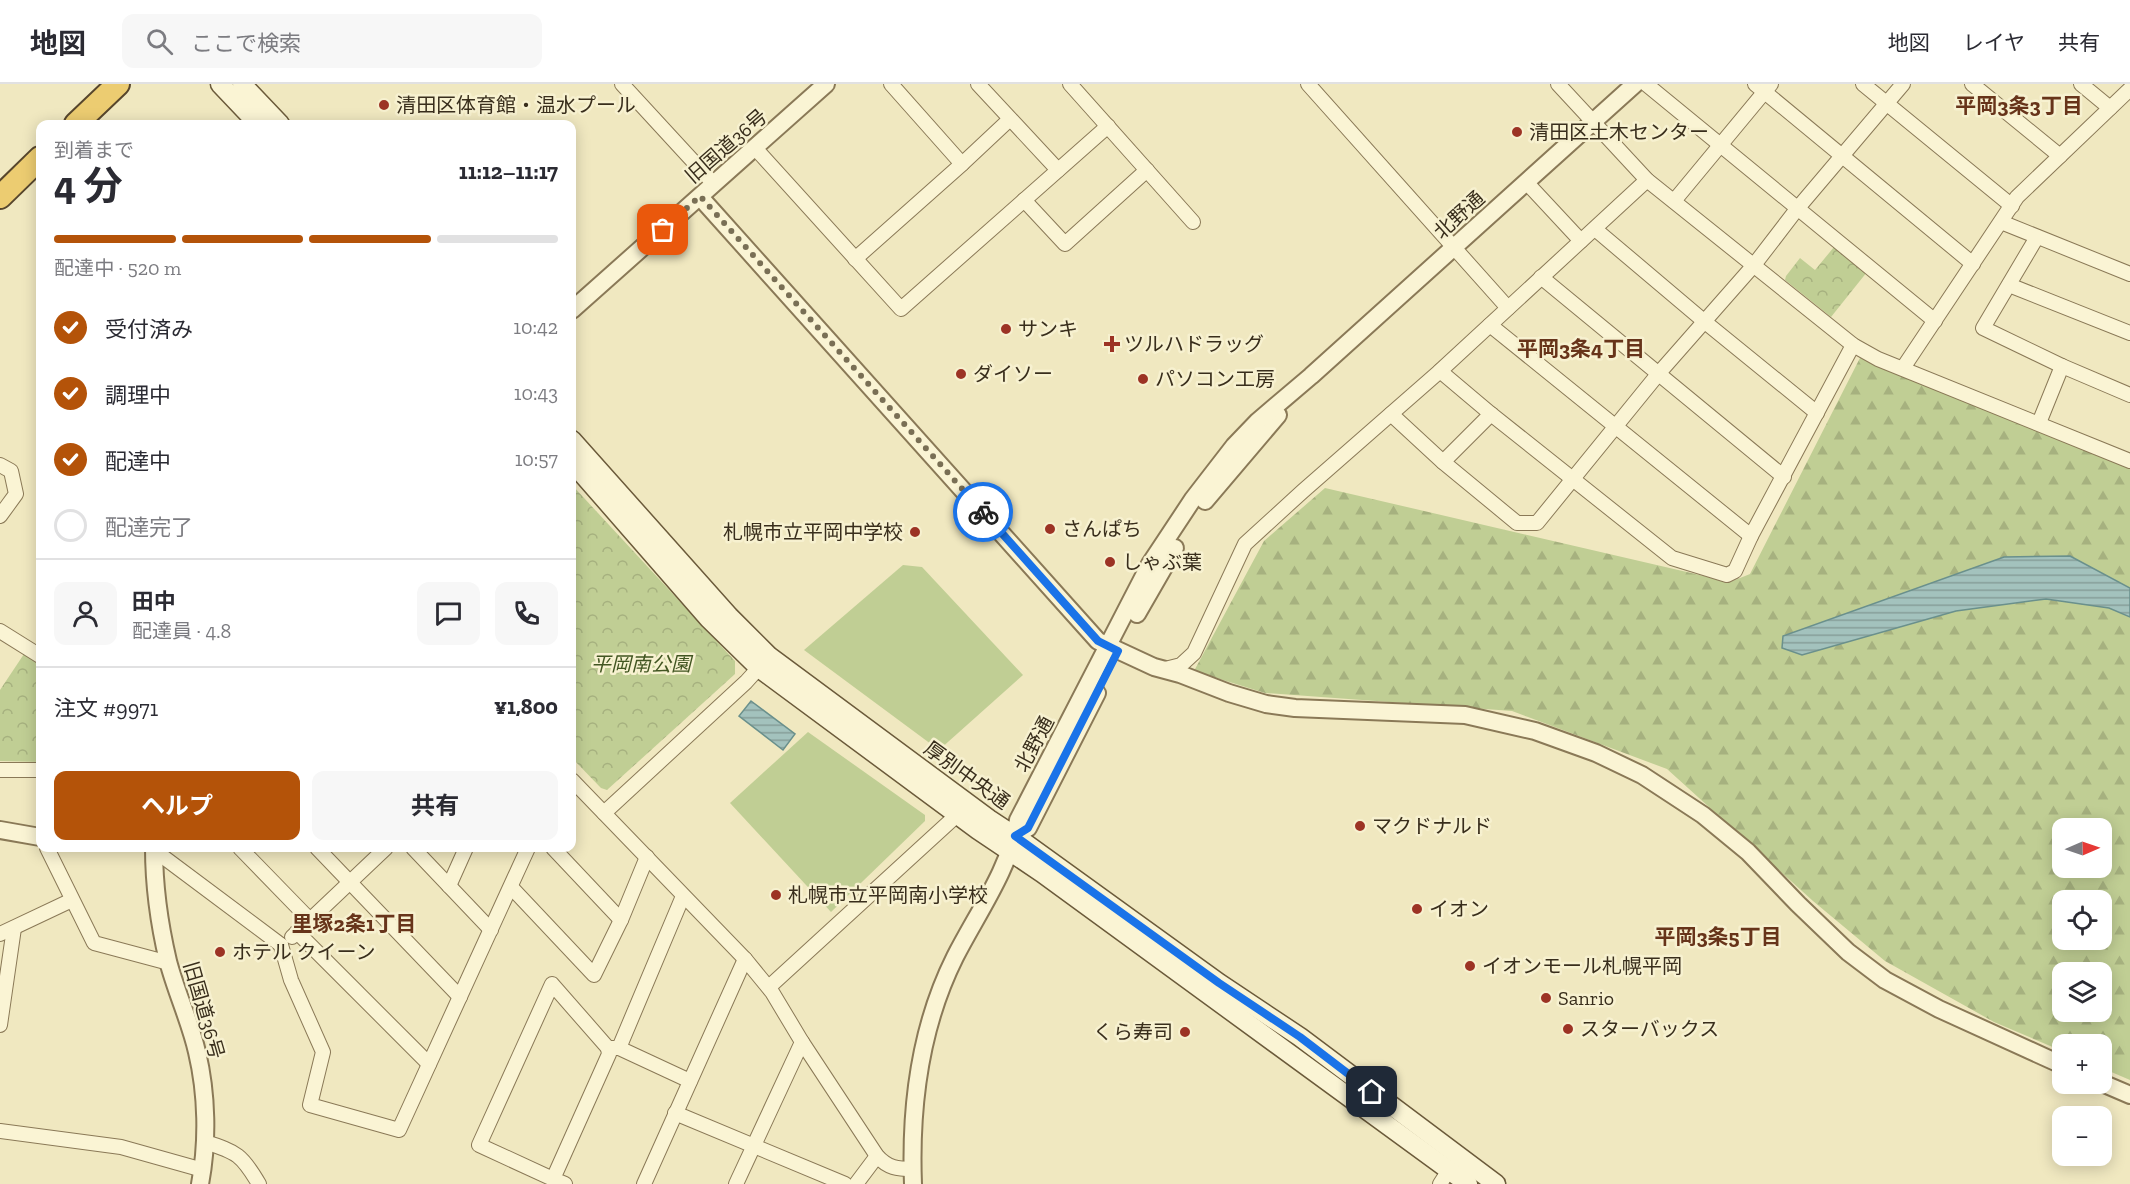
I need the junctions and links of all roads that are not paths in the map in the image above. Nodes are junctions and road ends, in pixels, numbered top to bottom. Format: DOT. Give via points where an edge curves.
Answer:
graph roads {
  1 [pos="118,84"];
  2 [pos="220,84"];
  3 [pos="242,84"];
  4 [pos="621,84"];
  5 [pos="826,84"];
  6 [pos="891,84"];
  7 [pos="978,84"];
  8 [pos="1070,84"];
  9 [pos="1308,84"];
  10 [pos="1558,84"];
  11 [pos="1635,84"];
  12 [pos="1646,84"];
  13 [pos="1863,84"];
  14 [pos="1903,84"];
  15 [pos="1972,84"];
  16 [pos="2081,84"];
  17 [pos="1763,87"];
  18 [pos="2130,89"];
  19 [pos="1887,104"];
  20 [pos="2110,108"];
  21 [pos="1010,118"];
  22 [pos="80,120"];
  23 [pos="254,120"];
  24 [pos="276,120"];
  25 [pos="1592,121"];
  26 [pos="1108,126"];
  27 [pos="1720,146"];
  28 [pos="756,148"];
  29 [pos="1842,156"];
  30 [pos="2060,156"];
  31 [pos="36,163"];
  32 [pos="962,164"];
  33 [pos="1058,170"];
  34 [pos="1148,170"];
  35 [pos="1647,180"];
  36 [pos="1526,182"];
  37 [pos="714,184"];
  38 [pos="700,196"];
  39 [pos="0,197"];
  40 [pos="1024,201"];
  41 [pos="1674,201"];
  42 [pos="2012,206"];
  43 [pos="1797,209"];
  44 [pos="1193,222"];
  45 [pos="2001,222"];
  46 [pos="1596,229"];
  47 [pos="2037,237"];
  48 [pos="1581,241"];
  49 [pos="1455,247"];
  50 [pos="855,259"];
  51 [pos="1973,264"];
  52 [pos="1754,265"];
  53 [pos="2130,274"];
  54 [pos="1541,277"];
  55 [pos="2009,285"];
  56 [pos="576,306"];
  57 [pos="1508,308"];
  58 [pos="1935,321"];
  59 [pos="1704,322"];
  60 [pos="1491,325"];
  61 [pos="2130,333"];
  62 [pos="1853,345"];
  63 [pos="2062,366"];
  64 [pos="1904,368"];
  65 [pos="1440,371"];
  66 [pos="1659,373"];
  67 [pos="2130,395"];
  68 [pos="1817,412"];
  69 [pos="1391,414"];
  70 [pos="1491,414"];
  71 [pos="2039,423"];
  72 [pos="1616,426"];
  73 [pos="576,444"];
  74 [pos="2130,461"];
  75 [pos="1443,462"];
  76 [pos="0,465"];
  77 [pos="576,467"];
  78 [pos="1784,477"];
  79 [pos="1573,480"];
  80 [pos="0,516"];
  81 [pos="1751,536"];
  82 [pos="0,631"];
  83 [pos="1113,648"];
  84 [pos="36,654"];
  85 [pos="764,662"];
  86 [pos="1165,669"];
  87 [pos="0,770"];
  88 [pos="36,770"];
  89 [pos="576,784"];
  90 [pos="604,813"];
  91 [pos="957,815"];
  92 [pos="0,830"];
  93 [pos="36,836"];
  94 [pos="1012,844"];
  95 [pos="49,852"];
  96 [pos="154,852"];
  97 [pos="158,852"];
  98 [pos="244,852"];
  99 [pos="321,852"];
  100 [pos="382,852"];
  101 [pos="417,852"];
  102 [pos="464,852"];
  103 [pos="526,852"];
  104 [pos="557,852"];
  105 [pos="647,857"];
  106 [pos="349,882"];
  107 [pos="449,886"];
  108 [pos="511,887"];
  109 [pos="683,896"];
  110 [pos="72,900"];
  111 [pos="310,920"];
  112 [pos="621,920"];
  113 [pos="14,928"];
  114 [pos="491,930"];
  115 [pos="297,933"];
  116 [pos="0,934"];
  117 [pos="281,945"];
  118 [pos="745,959"];
  119 [pos="169,963"];
  120 [pos="769,987"];
  121 [pos="460,997"];
  122 [pos="0,1026"];
  123 [pos="802,1042"];
  124 [pos="614,1048"];
  125 [pos="2052,1060"];
  126 [pos="429,1064"];
  127 [pos="690,1081"];
  128 [pos="2112,1087"];
  129 [pos="2130,1095"];
  130 [pos="675,1113"];
  131 [pos="0,1131"];
  132 [pos="205,1142"];
  133 [pos="754,1145"];
  134 [pos="877,1156"];
  135 [pos="913,1176"];
  136 [pos="201,1177"];
  137 [pos="1444,1177"];
  138 [pos="559,1181"];
  139 [pos="259,1184"];
  140 [pos="644,1184"];
  141 [pos="736,1184"];
  142 [pos="844,1184"];
  143 [pos="856,1184"];
  144 [pos="1467,1184"];
  145 [pos="1496,1184"];
  1 -- 22 [label="highway"];
  2 -- 23 [label="main road"];
  3 -- 24 [label="main road"];
  4 -- 37 [label="street"];
  5 -- 28 [label="street, 旧国道36号"];
  6 -- 32 [label="street"];
  7 -- 21 [label="street"];
  8 -- 26 [label="street"];
  9 -- 49 [label="street"];
  10 -- 25 [label="street"];
  11 -- 25 [label="street, 北野通"];
  12 -- 27 [label="street"];
  13 -- 19 [label="street"];
  14 -- 19 [label="street"];
  15 -- 30 [label="street"];
  16 -- 20 [label="street"];
  17 -- 27 [label="street"];
  17 -- 29 [label="street"];
  18 -- 20 [label="street"];
  19 -- 29 [label="street"];
  19 -- 42 [label="street"];
  20 -- 30 [label="street"];
  21 -- 32 [label="street"];
  21 -- 33 [label="street"];
  25 -- 35 [label="street"];
  25 -- 36 [label="street, 北野通"];
  26 -- 33 [label="street"];
  26 -- 34 [label="street"];
  27 -- 41 [label="street"];
  27 -- 43 [label="street"];
  28 -- 37 [label="street, 旧国道36号"];
  28 -- 50 [label="street"];
  29 -- 43 [label="street"];
  29 -- 51 [label="street"];
  30 -- 42 [label="street"];
  31 -- 39 [label="highway"];
  32 -- 50 [label="street"];
  33 -- 40 [label="street"];
  34 -- 40 [label="street" via="1065,244"];
  34 -- 44 [label="street"];
  35 -- 41 [label="street"];
  35 -- 46 [label="street"];
  36 -- 48 [label="street"];
  36 -- 49 [label="street, 北野通"];
  37 -- 38 [label="street, 旧国道36号"];
  38 -- 56 [label="street, 旧国道36号"];
  38 -- 83 [label="street" via="1098,641"];
  40 -- 50 [label="street" via="901,309"];
  41 -- 52 [label="street"];
  42 -- 45 [label="street"];
  43 -- 52 [label="street"];
  43 -- 58 [label="street"];
  45 -- 47 [label="street"];
  45 -- 51 [label="street"];
  46 -- 48 [label="street"];
  46 -- 59 [label="street"];
  47 -- 53 [label="street"];
  47 -- 55 [label="street"];
  48 -- 54 [label="street"];
  49 -- 57 [label="street"];
  49 -- 83 [label="street, 北野通" via="1250,430 1193,499 1150,564"];
  51 -- 58 [label="street"];
  52 -- 59 [label="street"];
  52 -- 62 [label="street"];
  54 -- 57 [label="street"];
  54 -- 66 [label="street"];
  55 -- 61 [label="street"];
  55 -- 63 [label="street" via="1983,328"];
  57 -- 60 [label="street"];
  58 -- 64 [label="street"];
  59 -- 66 [label="street"];
  59 -- 68 [label="street"];
  60 -- 65 [label="street"];
  60 -- 72 [label="street"];
  62 -- 64 [label="street"];
  62 -- 68 [label="street"];
  63 -- 67 [label="street"];
  63 -- 71 [label="street"];
  64 -- 71 [label="street"];
  65 -- 69 [label="street"];
  65 -- 70 [label="street"];
  66 -- 72 [label="street"];
  66 -- 78 [label="street"];
  68 -- 78 [label="street"];
  69 -- 75 [label="street"];
  69 -- 86 [label="street" via="1245,544 1194,652 1181,665"];
  70 -- 75 [label="street"];
  70 -- 79 [label="street"];
  71 -- 74 [label="street"];
  72 -- 79 [label="street"];
  72 -- 81 [label="street"];
  73 -- 85 [label="main road, 厚別中央通" via="729,616"];
  75 -- 79 [label="street" via="1517,523 1537,524"];
  76 -- 80 [label="street" via="10,471 16,494"];
  77 -- 85 [label="main road, 厚別中央通" via="709,619"];
  78 -- 81 [label="street"];
  79 -- 81 [label="street" via="1672,558 1727,575 1735,571"];
  82 -- 84 [label="street"];
  83 -- 86 [label="street"];
  83 -- 94 [label="street, 北野通" via="1028,828"];
  85 -- 90 [label="street"];
  85 -- 91 [label="main road, 厚別中央通"];
  85 -- 94 [label="main road, 厚別中央通" via="983,815"];
  86 -- 125 [label="street" via="1266,704 1465,715 1535,731 1596,753 1642,775 1703,815 1748,852 1848,952 1885,980"];
  87 -- 88 [label="street"];
  89 -- 90 [label="street"];
  90 -- 105 [label="street"];
  91 -- 94 [label="main road, 厚別中央通"];
  91 -- 120 [label="street"];
  92 -- 93 [label="street"];
  94 -- 135 [label="street, 北野通" via="942,985 930,1024 915,1099"];
  94 -- 137 [label="main road, 厚別中央通" via="1042,873"];
  94 -- 145 [label="main road, 厚別中央通" via="1300,1037"];
  95 -- 110 [label="street"];
  96 -- 119 [label="street, 旧国道36号" via="157,902"];
  97 -- 117 [label="street"];
  98 -- 111 [label="street"];
  99 -- 106 [label="street"];
  100 -- 106 [label="street"];
  101 -- 107 [label="street"];
  102 -- 107 [label="street"];
  103 -- 108 [label="street"];
  104 -- 112 [label="street"];
  105 -- 109 [label="street"];
  105 -- 112 [label="street"];
  106 -- 111 [label="street"];
  106 -- 121 [label="street"];
  107 -- 114 [label="street"];
  108 -- 112 [label="street" via="594,975"];
  108 -- 114 [label="street"];
  109 -- 118 [label="street"];
  109 -- 124 [label="street"];
  110 -- 113 [label="street"];
  110 -- 119 [label="street" via="94,943"];
  111 -- 115 [label="street"];
  113 -- 116 [label="street"];
  113 -- 122 [label="street"];
  114 -- 121 [label="street"];
  115 -- 117 [label="street"];
  115 -- 126 [label="street"];
  117 -- 126 [label="street" via="291,980 323,1052 310,1105 399,1130"];
  118 -- 120 [label="street"];
  118 -- 127 [label="street"];
  119 -- 132 [label="street, 旧国道36号" via="197,1051 205,1104"];
  120 -- 123 [label="street"];
  121 -- 126 [label="street"];
  123 -- 133 [label="street"];
  123 -- 134 [label="street"];
  124 -- 127 [label="street"];
  124 -- 138 [label="street"];
  124 -- 138 [label="street" via="552,984 479,1145"];
  127 -- 130 [label="street"];
  128 -- 129 [label="street"];
  130 -- 133 [label="street"];
  130 -- 140 [label="street"];
  131 -- 136 [label="street" via="121,1148"];
  132 -- 136 [label="street, 旧国道36号"];
  132 -- 139 [label="street" via="231,1150 247,1162"];
  133 -- 141 [label="street"];
  133 -- 142 [label="street"];
  134 -- 135 [label="street" via="884,1164"];
  134 -- 143 [label="street"];
  137 -- 144 [label="main road, 厚別中央通"];
}
